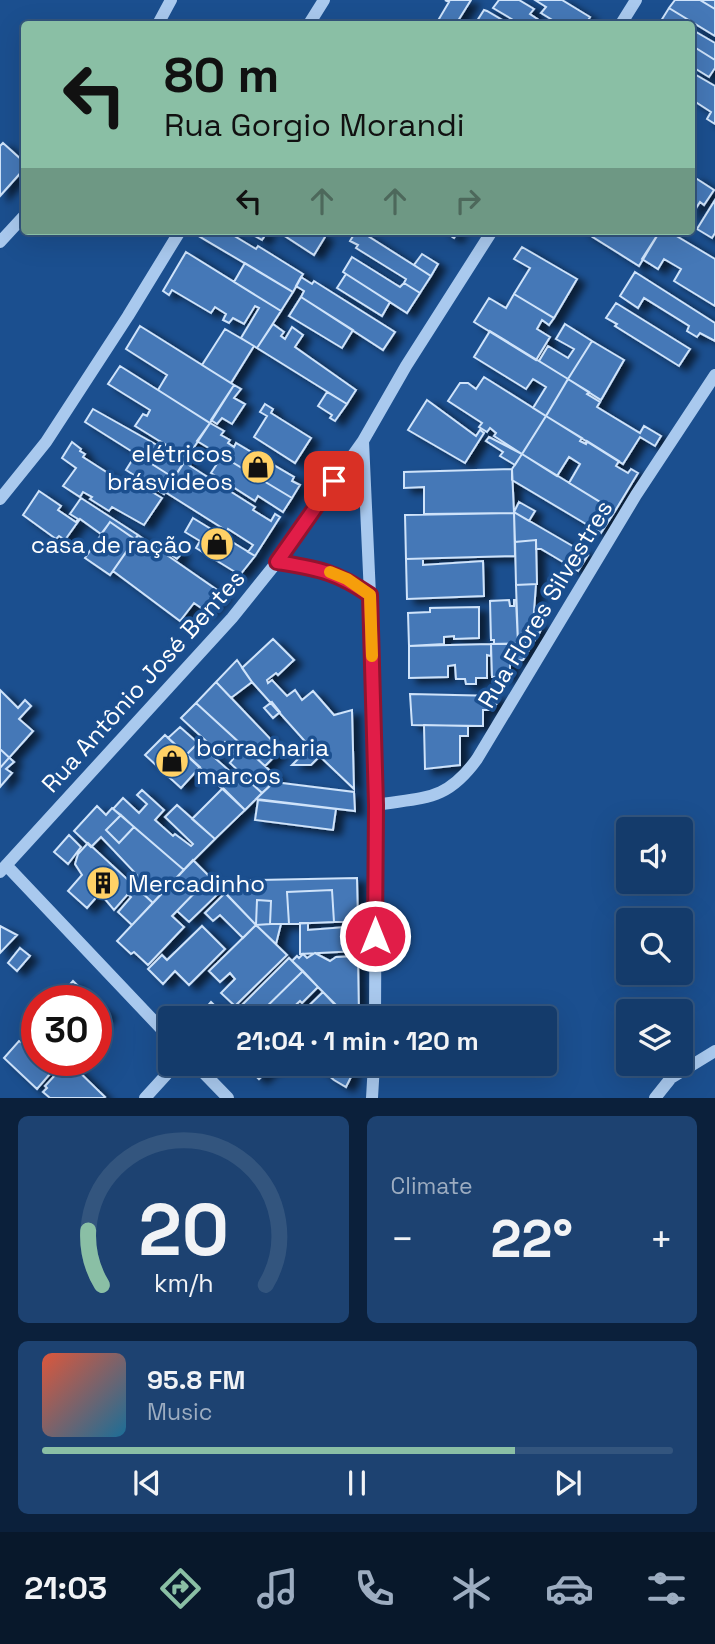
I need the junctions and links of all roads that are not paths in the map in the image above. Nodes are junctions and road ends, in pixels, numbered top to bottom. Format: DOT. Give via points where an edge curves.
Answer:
graph roads {
  1 [pos="171,0"];
  2 [pos="324,0"];
  3 [pos="636,0"];
  4 [pos="160,21"];
  5 [pos="311,21"];
  6 [pos="623,21"];
  7 [pos="21,219"];
  8 [pos="178,235"];
  9 [pos="489,235"];
  10 [pos="0,242"];
  11 [pos="715,375"];
  12 [pos="363,441"];
  13 [pos="0,499"];
  14 [pos="277,562"];
  15 [pos="370,595"];
  16 [pos="376,805"];
  17 [pos="3,869"];
  18 [pos="375,1006"];
  19 [pos="158,1026"];
  20 [pos="715,1051"];
  21 [pos="166,1076"];
  22 [pos="207,1076"];
  23 [pos="373,1076"];
  24 [pos="145,1098"];
  25 [pos="228,1098"];
  26 [pos="372,1098"];
  27 [pos="654,1098"];
  1 -- 4 [label="street"];
  2 -- 5 [label="street"];
  3 -- 6 [label="street"];
  7 -- 10 [label="street"];
  8 -- 13 [label="street" via="46,442"];
  9 -- 12 [label="street, Rua Antônio José Bentes"];
  11 -- 16 [label="street, Rua Flores Silvestres" via="464,777 432,796"];
  12 -- 14 [label="street, Rua Antônio José Bentes"];
  12 -- 15 [label="street"];
  14 -- 15 [label="street" via="330,572"];
  14 -- 17 [label="street, Rua Antônio José Bentes" via="232,618"];
  15 -- 16 [label="street"];
  16 -- 18 [label="street"];
  17 -- 19 [label="street"];
  20 -- 27 [label="street" via="671,1077"];
  21 -- 24 [label="street"];
  22 -- 25 [label="street"];
  23 -- 26 [label="street"];
}
